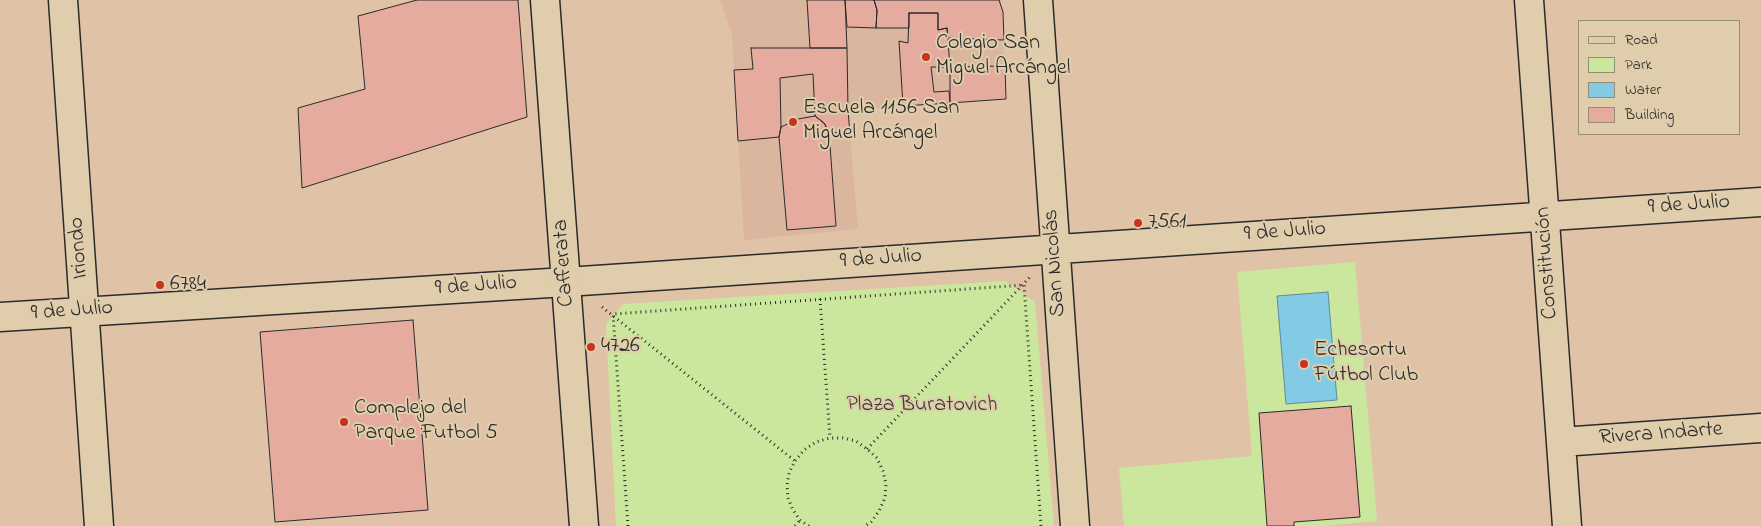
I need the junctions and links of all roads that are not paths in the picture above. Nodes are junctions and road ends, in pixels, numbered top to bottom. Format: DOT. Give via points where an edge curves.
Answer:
graph roads {
  1 [pos="63,0"];
  2 [pos="546,0"];
  3 [pos="1038,0"];
  4 [pos="1530,0"];
  5 [pos="1761,202"];
  6 [pos="1545,216"];
  7 [pos="1055,248"];
  8 [pos="566,282"];
  9 [pos="84,311"];
  10 [pos="0,317"];
  11 [pos="1761,428"];
  12 [pos="1561,442"];
  13 [pos="99,526"];
  14 [pos="584,526"];
  15 [pos="1075,526"];
  16 [pos="1567,526"];
  1 -- 9 [label="street, Iriondo"];
  2 -- 8 [label="street, Cafferata"];
  3 -- 7 [label="street, San Nicolás"];
  4 -- 6 [label="street, Constitución"];
  5 -- 6 [label="street, 9 de Julio"];
  6 -- 7 [label="street, 9 de Julio"];
  6 -- 12 [label="street, Constitución"];
  7 -- 8 [label="street, 9 de Julio"];
  7 -- 15 [label="street, San Nicolás"];
  8 -- 9 [label="street, 9 de Julio"];
  8 -- 14 [label="street, Cafferata"];
  9 -- 10 [label="street, 9 de Julio"];
  9 -- 13 [label="street, Iriondo"];
  11 -- 12 [label="street, Rivera Indarte"];
  12 -- 16 [label="street, Constitución"];
}
